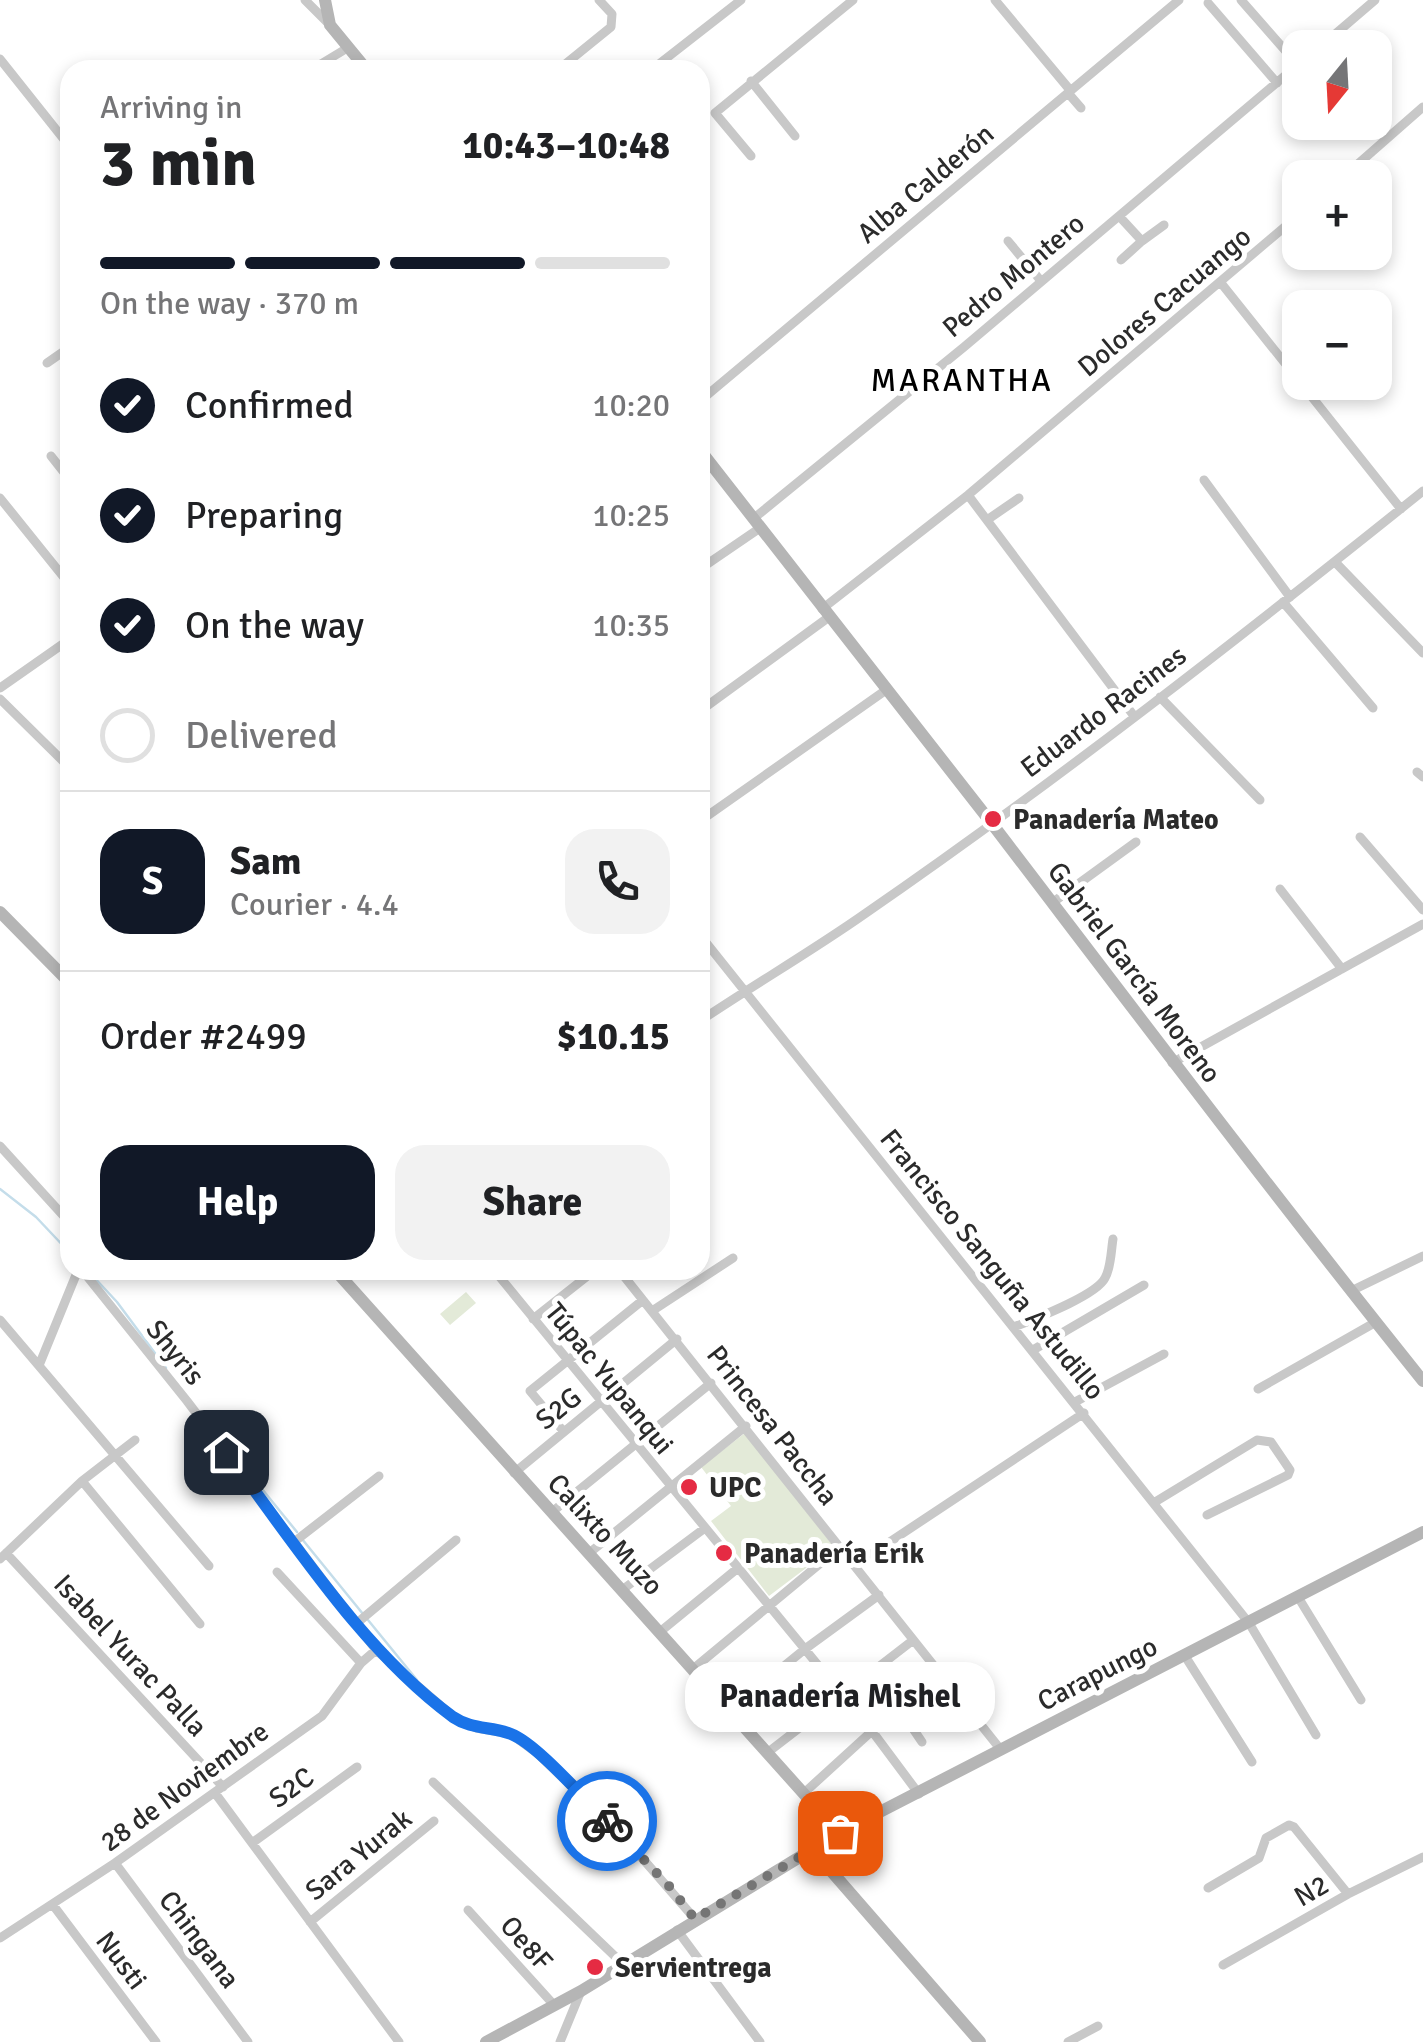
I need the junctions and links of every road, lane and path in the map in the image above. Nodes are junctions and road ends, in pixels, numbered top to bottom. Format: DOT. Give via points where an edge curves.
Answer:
graph roads {
  1 [pos="305,0"];
  2 [pos="325,0"];
  3 [pos="598,0"];
  4 [pos="740,0"];
  5 [pos="853,0"];
  6 [pos="994,0"];
  7 [pos="1179,0"];
  8 [pos="1241,0"];
  9 [pos="1375,0"];
  10 [pos="1208,3"];
  11 [pos="330,25"];
  12 [pos="1339,30"];
  13 [pos="1282,45"];
  14 [pos="349,47"];
  15 [pos="328,60"];
  16 [pos="360,60"];
  17 [pos="570,60"];
  18 [pos="664,60"];
  19 [pos="1,63"];
  20 [pos="1282,78"];
  21 [pos="751,81"];
  22 [pos="1277,82"];
  23 [pos="1069,92"];
  24 [pos="1423,107"];
  25 [pos="1081,108"];
  26 [pos="60,135"];
  27 [pos="795,136"];
  28 [pos="752,156"];
  29 [pos="1363,160"];
  30 [pos="1119,216"];
  31 [pos="1164,225"];
  32 [pos="1282,230"];
  33 [pos="1008,241"];
  34 [pos="1142,241"];
  35 [pos="1121,260"];
  36 [pos="1041,281"];
  37 [pos="1221,283"];
  38 [pos="60,354"];
  39 [pos="1282,359"];
  40 [pos="47,363"];
  41 [pos="710,394"];
  42 [pos="1314,400"];
  43 [pos="51,456"];
  44 [pos="710,463"];
  45 [pos="60,467"];
  46 [pos="1204,480"];
  47 [pos="1423,491"];
  48 [pos="968,495"];
  49 [pos="0,498"];
  50 [pos="1019,498"];
  51 [pos="1401,509"];
  52 [pos="987,520"];
  53 [pos="756,524"];
  54 [pos="710,561"];
  55 [pos="1336,563"];
  56 [pos="60,573"];
  57 [pos="1287,599"];
  58 [pos="826,613"];
  59 [pos="60,647"];
  60 [pos="1423,653"];
  61 [pos="0,688"];
  62 [pos="886,690"];
  63 [pos="1160,697"];
  64 [pos="0,700"];
  65 [pos="710,703"];
  66 [pos="1373,708"];
  67 [pos="1134,716"];
  68 [pos="60,758"];
  69 [pos="1260,800"];
  70 [pos="710,814"];
  71 [pos="991,824"];
  72 [pos="1360,837"];
  73 [pos="1136,842"];
  74 [pos="1280,889"];
  75 [pos="1052,903"];
  76 [pos="1423,910"];
  77 [pos="0,912"];
  78 [pos="1423,924"];
  79 [pos="710,948"];
  80 [pos="1342,969"];
  81 [pos="60,972"];
  82 [pos="744,992"];
  83 [pos="710,1014"];
  84 [pos="1172,1064"];
  85 [pos="0,1146"];
  86 [pos="60,1212"];
  87 [pos="1113,1239"];
  88 [pos="1423,1256"];
  89 [pos="733,1258"];
  90 [pos="710,1273"];
  91 [pos="76,1280"];
  92 [pos="88,1280"];
  93 [pos="344,1280"];
  94 [pos="505,1280"];
  95 [pos="582,1280"];
  96 [pos="627,1280"];
  97 [pos="699,1280"];
  98 [pos="1144,1285"];
  99 [pos="1351,1290"];
  100 [pos="643,1300"];
  101 [pos="652,1311"];
  102 [pos="533,1319"];
  103 [pos="0,1320"];
  104 [pos="1376,1322"];
  105 [pos="1014,1327"];
  106 [pos="676,1339"];
  107 [pos="1033,1350"];
  108 [pos="1164,1354"];
  109 [pos="567,1360"];
  110 [pos="40,1363"];
  111 [pos="1423,1380"];
  112 [pos="711,1383"];
  113 [pos="1258,1389"];
  114 [pos="601,1402"];
  115 [pos="1075,1402"];
  116 [pos="1084,1414"];
  117 [pos="746,1426"];
  118 [pos="564,1432"];
  119 [pos="135,1440"];
  120 [pos="637,1445"];
  121 [pos="113,1456"];
  122 [pos="514,1472"];
  123 [pos="380,1476"];
  124 [pos="82,1480"];
  125 [pos="671,1487"];
  126 [pos="1155,1502"];
  127 [pos="552,1512"];
  128 [pos="1207,1516"];
  129 [pos="705,1528"];
  130 [pos="1423,1532"];
  131 [pos="456,1540"];
  132 [pos="294,1542"];
  133 [pos="840,1548"];
  134 [pos="588,1554"];
  135 [pos="3,1556"];
  136 [pos="855,1565"];
  137 [pos="209,1566"];
  138 [pos="738,1568"];
  139 [pos="278,1572"];
  140 [pos="622,1590"];
  141 [pos="879,1595"];
  142 [pos="1298,1598"];
  143 [pos="768,1605"];
  144 [pos="356,1623"];
  145 [pos="1249,1623"];
  146 [pos="200,1624"];
  147 [pos="661,1630"];
  148 [pos="912,1641"];
  149 [pos="376,1650"];
  150 [pos="805,1650"];
  151 [pos="1185,1656"];
  152 [pos="360,1662"];
  153 [pos="693,1669"];
  154 [pos="944,1681"];
  155 [pos="841,1694"];
  156 [pos="1361,1700"];
  157 [pos="730,1710"];
  158 [pos="901,1711"];
  159 [pos="872,1731"];
  160 [pos="1316,1734"];
  161 [pos="922,1742"];
  162 [pos="1001,1750"];
  163 [pos="767,1753"];
  164 [pos="1252,1762"];
  165 [pos="358,1767"];
  166 [pos="432,1782"];
  167 [pos="219,1790"];
  168 [pos="804,1793"];
  169 [pos="918,1794"];
  170 [pos="434,1821"];
  171 [pos="840,1833"];
  172 [pos="252,1843"];
  173 [pos="812,1849"];
  174 [pos="1423,1857"];
  175 [pos="116,1863"];
  176 [pos="1208,1888"];
  177 [pos="1348,1894"];
  178 [pos="53,1904"];
  179 [pos="468,1910"];
  180 [pos="695,1919"];
  181 [pos="310,1922"];
  182 [pos="677,1930"];
  183 [pos="0,1938"];
  184 [pos="622,1964"];
  185 [pos="1223,1965"];
  186 [pos="581,1991"];
  187 [pos="554,2006"];
  188 [pos="1098,2026"];
  189 [pos="156,2042"];
  190 [pos="248,2042"];
  191 [pos="399,2042"];
  192 [pos="486,2042"];
  193 [pos="560,2042"];
  194 [pos="760,2042"];
  195 [pos="980,2042"];
  196 [pos="1068,2042"];
  1 -- 11 [label="street"];
  2 -- 11 [label="street"];
  3 -- 17 [label="street" via="612,14 611,27"];
  4 -- 18 [label="street"];
  5 -- 21 [label="street"];
  6 -- 23 [label="street"];
  7 -- 23 [label="street, Alba Calderón"];
  8 -- 13 [label="street"];
  9 -- 12 [label="street"];
  10 -- 22 [label="street"];
  11 -- 14 [label="street"];
  14 -- 15 [label="street"];
  14 -- 16 [label="street"];
  19 -- 26 [label="street"];
  20 -- 22 [label="street, Pedro Montero"];
  21 -- 27 [label="street"];
  21 -- 28 [label="street" via="715,113"];
  22 -- 30 [label="street, Pedro Montero"];
  23 -- 25 [label="street"];
  23 -- 41 [label="street, Alba Calderón"];
  24 -- 29 [label="street"];
  30 -- 34 [label="street"];
  30 -- 36 [label="street, Pedro Montero"];
  31 -- 34 [label="street"];
  32 -- 37 [label="street, Dolores Cacuango"];
  33 -- 36 [label="street"];
  34 -- 35 [label="street"];
  36 -- 53 [label="street, Pedro Montero"];
  37 -- 39 [label="street"];
  37 -- 48 [label="street, Dolores Cacuango"];
  38 -- 40 [label="street"];
  42 -- 51 [label="street"];
  43 -- 45 [label="street"];
  44 -- 53 [label="street, Gabriel García Moreno"];
  46 -- 57 [label="street"];
  47 -- 51 [label="street, Eduardo Racines"];
  48 -- 52 [label="street"];
  48 -- 58 [label="street, Dolores Cacuango"];
  49 -- 56 [label="street"];
  50 -- 52 [label="street"];
  51 -- 55 [label="street, Eduardo Racines"];
  52 -- 67 [label="street"];
  53 -- 54 [label="street, Pedro Montero"];
  53 -- 58 [label="street, Gabriel García Moreno"];
  55 -- 57 [label="street, Eduardo Racines"];
  55 -- 60 [label="street"];
  57 -- 63 [label="street, Eduardo Racines"];
  57 -- 66 [label="street"];
  58 -- 62 [label="street, Gabriel García Moreno"];
  58 -- 65 [label="street, Dolores Cacuango"];
  59 -- 61 [label="street"];
  62 -- 70 [label="street"];
  62 -- 71 [label="street, Gabriel García Moreno"];
  63 -- 67 [label="street, Eduardo Racines"];
  63 -- 69 [label="street"];
  64 -- 68 [label="street"];
  67 -- 71 [label="street, Eduardo Racines"];
  71 -- 75 [label="street, Gabriel García Moreno"];
  71 -- 82 [label="street, Eduardo Racines"];
  72 -- 76 [label="street"];
  73 -- 75 [label="street"];
  74 -- 80 [label="street"];
  75 -- 84 [label="street, Gabriel García Moreno"];
  77 -- 81 [label="street"];
  78 -- 80 [label="street"];
  79 -- 82 [label="street, Francisco Sanguña Astudillo"];
  80 -- 84 [label="street"];
  82 -- 83 [label="street, Eduardo Racines"];
  82 -- 105 [label="street, Francisco Sanguña Astudillo"];
  84 -- 99 [label="street, Gabriel García Moreno"];
  85 -- 86 [label="street"];
  87 -- 105 [label="street" via="1100,1284"];
  88 -- 99 [label="street"];
  89 -- 90 [label="street"];
  91 -- 110 [label="street"];
  92 -- 132 [label="street, Shyris"];
  93 -- 122 [label="street, Calixto Muzo"];
  94 -- 102 [label="street, Túpac Yupanqui"];
  95 -- 102 [label="street"];
  96 -- 100 [label="street, Princesa Paccha"];
  97 -- 101 [label="street"];
  98 -- 107 [label="street"];
  99 -- 104 [label="street, Gabriel García Moreno"];
  100 -- 101 [label="street, Princesa Paccha"];
  100 -- 109 [label="street"];
  101 -- 106 [label="street, Princesa Paccha"];
  102 -- 109 [label="street, Túpac Yupanqui"];
  103 -- 110 [label="street"];
  104 -- 111 [label="street, Gabriel García Moreno"];
  104 -- 113 [label="street"];
  105 -- 107 [label="street, Francisco Sanguña Astudillo"];
  106 -- 112 [label="street, Princesa Paccha"];
  106 -- 114 [label="street, S2G"];
  107 -- 115 [label="street, Francisco Sanguña Astudillo"];
  108 -- 115 [label="street"];
  109 -- 114 [label="street, Túpac Yupanqui"];
  109 -- 118 [label="street" via="530,1391"];
  110 -- 121 [label="street"];
  112 -- 117 [label="street, Princesa Paccha"];
  112 -- 120 [label="street"];
  114 -- 118 [label="street, S2G"];
  114 -- 120 [label="street, Túpac Yupanqui"];
  115 -- 116 [label="street, Francisco Sanguña Astudillo"];
  116 -- 126 [label="street, Francisco Sanguña Astudillo"];
  116 -- 136 [label="street"];
  117 -- 125 [label="street"];
  117 -- 133 [label="street, Princesa Paccha"];
  118 -- 122 [label="street, S2G"];
  119 -- 121 [label="street"];
  120 -- 125 [label="street, Túpac Yupanqui"];
  120 -- 127 [label="street"];
  121 -- 124 [label="street"];
  121 -- 137 [label="street"];
  122 -- 127 [label="street, Calixto Muzo"];
  123 -- 132 [label="street"];
  124 -- 135 [label="street"];
  124 -- 146 [label="street"];
  125 -- 129 [label="street, Túpac Yupanqui"];
  125 -- 134 [label="street"];
  126 -- 128 [label="street" via="1257,1440 1271,1442 1287,1462 1288,1475"];
  126 -- 145 [label="street, Francisco Sanguña Astudillo"];
  127 -- 134 [label="street, Calixto Muzo"];
  129 -- 138 [label="street, Túpac Yupanqui"];
  129 -- 140 [label="street"];
  130 -- 142 [label="street, Carapungo"];
  131 -- 144 [label="street"];
  132 -- 144 [label="street, Shyris"];
  133 -- 136 [label="street, Princesa Paccha"];
  133 -- 143 [label="street"];
  134 -- 140 [label="street, Calixto Muzo"];
  135 -- 167 [label="street, Isabel Yurac Palla"];
  136 -- 141 [label="street, Princesa Paccha"];
  138 -- 143 [label="street, Túpac Yupanqui"];
  138 -- 147 [label="street"];
  139 -- 152 [label="street"];
  140 -- 147 [label="street, Calixto Muzo"];
  141 -- 148 [label="street, Princesa Paccha"];
  141 -- 150 [label="street"];
  142 -- 145 [label="street, Carapungo"];
  142 -- 156 [label="street"];
  143 -- 150 [label="street, Túpac Yupanqui"];
  143 -- 153 [label="street"];
  144 -- 149 [label="street, Shyris"];
  145 -- 151 [label="street, Carapungo"];
  145 -- 160 [label="street, Francisco Sanguña Astudillo"];
  147 -- 153 [label="street, Calixto Muzo"];
  148 -- 154 [label="street, Princesa Paccha"];
  148 -- 155 [label="street"];
  149 -- 152 [label="street, 28 de Noviembre"];
  149 -- 180 [label="street, Shyris" via="456,1719 512,1734 537,1754 634,1848"];
  150 -- 155 [label="street, Túpac Yupanqui"];
  150 -- 157 [label="street"];
  151 -- 162 [label="street, Carapungo"];
  151 -- 164 [label="street"];
  152 -- 167 [label="street, 28 de Noviembre" via="322,1716"];
  153 -- 157 [label="street, Calixto Muzo"];
  154 -- 158 [label="street"];
  154 -- 162 [label="street, Princesa Paccha"];
  155 -- 159 [label="street, Túpac Yupanqui"];
  155 -- 163 [label="street"];
  157 -- 163 [label="street, Calixto Muzo"];
  158 -- 159 [label="street"];
  158 -- 161 [label="street"];
  159 -- 168 [label="street"];
  159 -- 169 [label="street, Túpac Yupanqui"];
  162 -- 169 [label="street, Carapungo"];
  163 -- 168 [label="street, Calixto Muzo"];
  165 -- 172 [label="street, S2C"];
  166 -- 184 [label="street"];
  167 -- 172 [label="street, Isabel Yurac Palla"];
  167 -- 175 [label="street, 28 de Noviembre"];
  168 -- 171 [label="street, Calixto Muzo"];
  169 -- 171 [label="street, Carapungo"];
  170 -- 181 [label="street, Sara Yurak"];
  171 -- 173 [label="street, Carapungo"];
  172 -- 181 [label="street, Isabel Yurac Palla"];
  173 -- 180 [label="street, Carapungo"];
  173 -- 195 [label="street"];
  174 -- 177 [label="street, N2"];
  175 -- 178 [label="street, 28 de Noviembre"];
  175 -- 190 [label="street, Chingana"];
  176 -- 177 [label="street" via="1259,1858 1266,1838 1289,1825"];
  177 -- 185 [label="street, N2"];
  178 -- 183 [label="street, 28 de Noviembre"];
  178 -- 189 [label="street, Nusti"];
  179 -- 187 [label="street, Oe8F"];
  180 -- 182 [label="street, Carapungo"];
  181 -- 191 [label="street, Isabel Yurac Palla"];
  182 -- 184 [label="street, Carapungo"];
  182 -- 194 [label="street"];
  184 -- 186 [label="street, Carapungo"];
  186 -- 187 [label="street, Carapungo"];
  186 -- 193 [label="street"];
  187 -- 192 [label="street, Carapungo"];
  188 -- 196 [label="street"];
}
